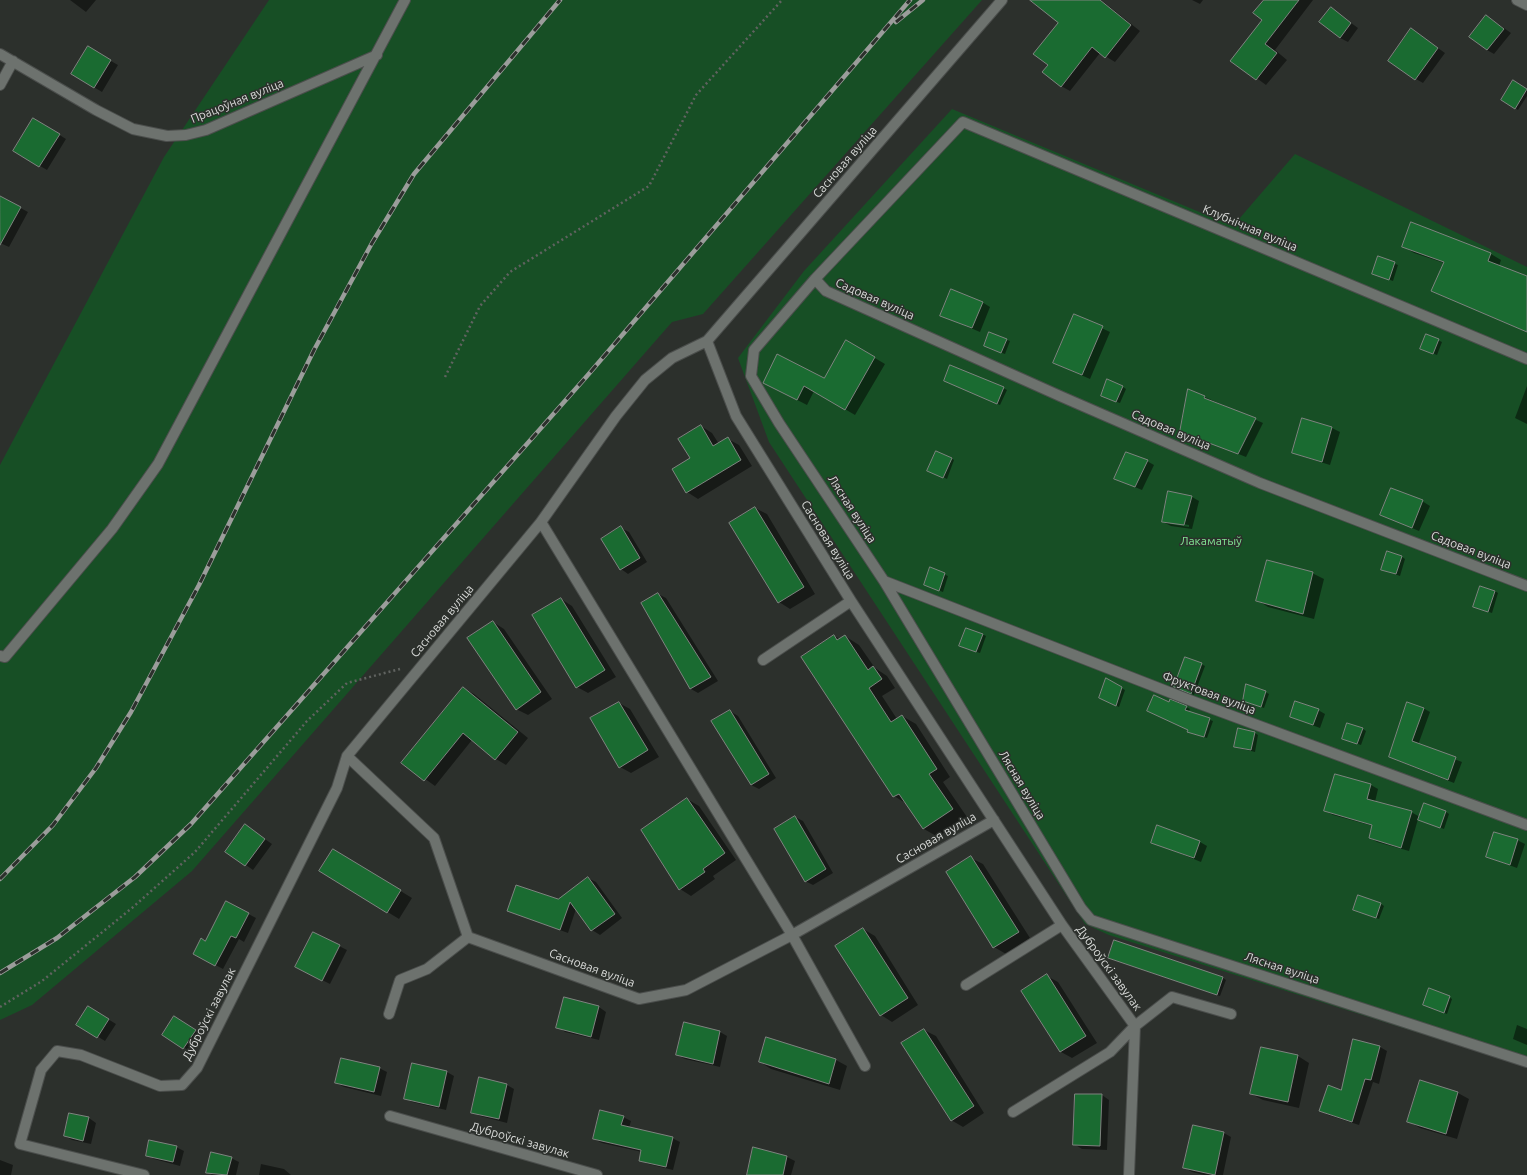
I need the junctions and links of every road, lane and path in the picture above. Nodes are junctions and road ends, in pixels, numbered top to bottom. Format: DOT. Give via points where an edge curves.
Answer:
graph roads {
  1 [pos="405,0"];
  2 [pos="782,0"];
  3 [pos="1002,0"];
  4 [pos="1517,0"];
  5 [pos="1527,6"];
  6 [pos="0,54"];
  7 [pos="377,55"];
  8 [pos="13,62"];
  9 [pos="0,85"];
  10 [pos="963,122"];
  11 [pos="815,279"];
  12 [pos="707,341"];
  13 [pos="1527,359"];
  14 [pos="445,377"];
  15 [pos="541,522"];
  16 [pos="884,581"];
  17 [pos="1527,586"];
  18 [pos="851,601"];
  19 [pos="0,656"];
  20 [pos="763,660"];
  21 [pos="425,662"];
  22 [pos="347,756"];
  23 [pos="994,820"];
  24 [pos="1527,825"];
  25 [pos="1062,924"];
  26 [pos="792,935"];
  27 [pos="468,937"];
  28 [pos="966,985"];
  29 [pos="0,1007"];
  30 [pos="389,1014"];
  31 [pos="1231,1014"];
  32 [pos="1135,1026"];
  33 [pos="1527,1062"];
  34 [pos="865,1066"];
  35 [pos="1012,1112"];
  36 [pos="390,1116"];
  37 [pos="144,1175"];
  38 [pos="597,1175"];
  39 [pos="1129,1175"];
  1 -- 7 [label="street"];
  2 -- 14 [label="path" via="696,95 649,186 510,272 480,306"];
  3 -- 12 [label="street, Сасновая вуліца"];
  4 -- 5 [label="street"];
  6 -- 8 [label="street, Працоўная вуліца"];
  7 -- 8 [label="street, Працоўная вуліца" via="206,130 167,136 150,134 115,121"];
  7 -- 19 [label="street" via="158,464 112,529 5,657"];
  8 -- 9 [label="street"];
  10 -- 11 [label="street, Лясная вуліца"];
  10 -- 13 [label="street, Клубнічная вуліца"];
  11 -- 16 [label="street, Лясная вуліца" via="754,350 751,376 779,423"];
  11 -- 17 [label="street, Садовая вуліца" via="833,294 1246,477"];
  12 -- 15 [label="street, Сасновая вуліца" via="672,358 645,380 616,416"];
  12 -- 18 [label="street, Сасновая вуліца" via="736,416"];
  15 -- 21 [label="street, Сасновая вуліца"];
  15 -- 26 [label="street"];
  16 -- 24 [label="street, Фруктовая вуліца" via="1192,701"];
  16 -- 33 [label="street, Лясная вуліца" via="1091,920"];
  18 -- 20 [label="street"];
  18 -- 23 [label="street, Сасновая вуліца"];
  21 -- 22 [label="street, Сасновая вуліца"];
  21 -- 29 [label="path" via="347,683 307,721 195,852 132,908 42,981"];
  22 -- 27 [label="street" via="434,838"];
  22 -- 37 [label="street, Дуброўскі завулак" via="337,788 197,1068 182,1085 160,1086 81,1055 57,1051 41,1070 20,1144"];
  23 -- 25 [label="street, Дуброўскі завулак"];
  23 -- 26 [label="street, Сасновая вуліца"];
  25 -- 28 [label="street"];
  25 -- 32 [label="street, Дуброўскі завулак"];
  26 -- 27 [label="street, Сасновая вуліца" via="686,990 639,999"];
  26 -- 34 [label="street"];
  27 -- 30 [label="street" via="427,969 400,980"];
  31 -- 32 [label="street" via="1172,997"];
  32 -- 35 [label="street" via="1110,1052"];
  32 -- 39 [label="street, Дуброўскі завулак"];
  36 -- 38 [label="street, Дуброўскі завулак"];
}
